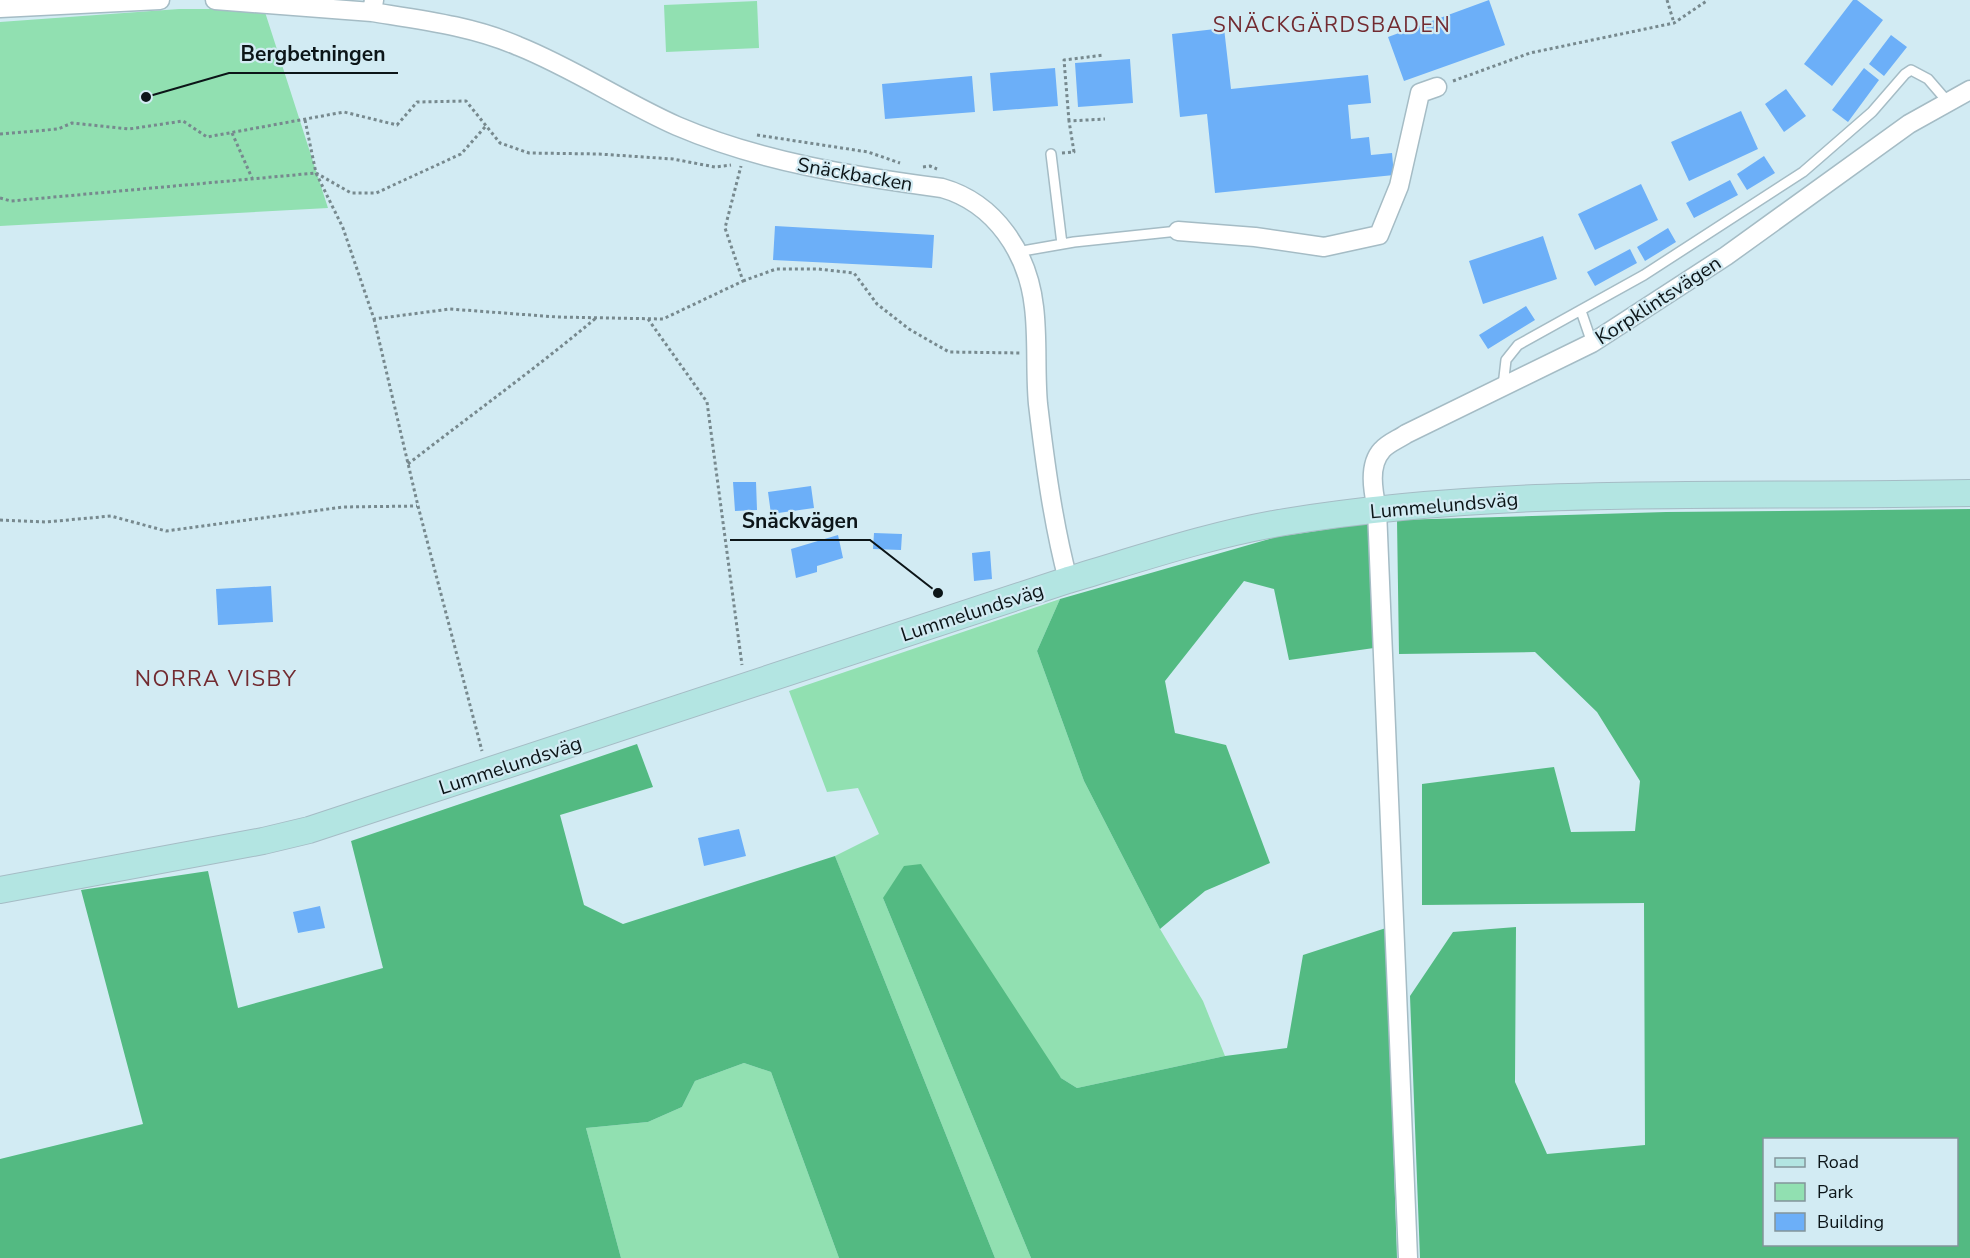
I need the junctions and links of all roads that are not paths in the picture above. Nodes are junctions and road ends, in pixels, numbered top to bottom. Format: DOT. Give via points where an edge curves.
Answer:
graph roads {
  1 [pos="160,0"];
  2 [pos="215,0"];
  3 [pos="373,6"];
  4 [pos="0,8"];
  5 [pos="1437,87"];
  6 [pos="1970,90"];
  7 [pos="1947,101"];
  8 [pos="1051,154"];
  9 [pos="1178,231"];
  10 [pos="1062,244"];
  11 [pos="1017,252"];
  12 [pos="1581,311"];
  13 [pos="1592,343"];
  14 [pos="1502,388"];
  15 [pos="1970,494"];
  16 [pos="1377,510"];
  17 [pos="1068,580"];
  18 [pos="0,890"];
  19 [pos="1408,1258"];
  1 -- 4 [label="street"];
  2 -- 3 [label="street, Snäckbacken"];
  3 -- 11 [label="street, Snäckbacken" via="472,29 519,46 677,126 753,153 795,165 963,194 994,217"];
  5 -- 9 [label="street" via="1420,93 1399,186 1379,235 1324,247"];
  6 -- 7 [label="street, Korpklintsvägen"];
  7 -- 12 [label="lane" via="1928,79 1911,70 1872,112 1803,172 1653,270"];
  7 -- 13 [label="street, Korpklintsvägen" via="1869,150 1828,184 1717,262"];
  8 -- 10 [label="lane"];
  9 -- 10 [label="lane"];
  10 -- 11 [label="lane"];
  11 -- 17 [label="street, Snäckbacken" via="1034,306 1038,401"];
  12 -- 13 [label="lane"];
  12 -- 14 [label="lane" via="1518,345 1506,360"];
  13 -- 14 [label="street, Korpklintsvägen"];
  14 -- 16 [label="street, Korpklintsvägen" via="1406,434 1382,450 1374,468"];
  15 -- 16 [label="main road, Lummelundsväg" via="1515,498"];
  16 -- 17 [label="main road, Lummelundsväg" via="1283,522"];
  16 -- 19 [label="street, Korpklintsvägen"];
  17 -- 18 [label="main road, Lummelundsväg" via="309,830"];
}
